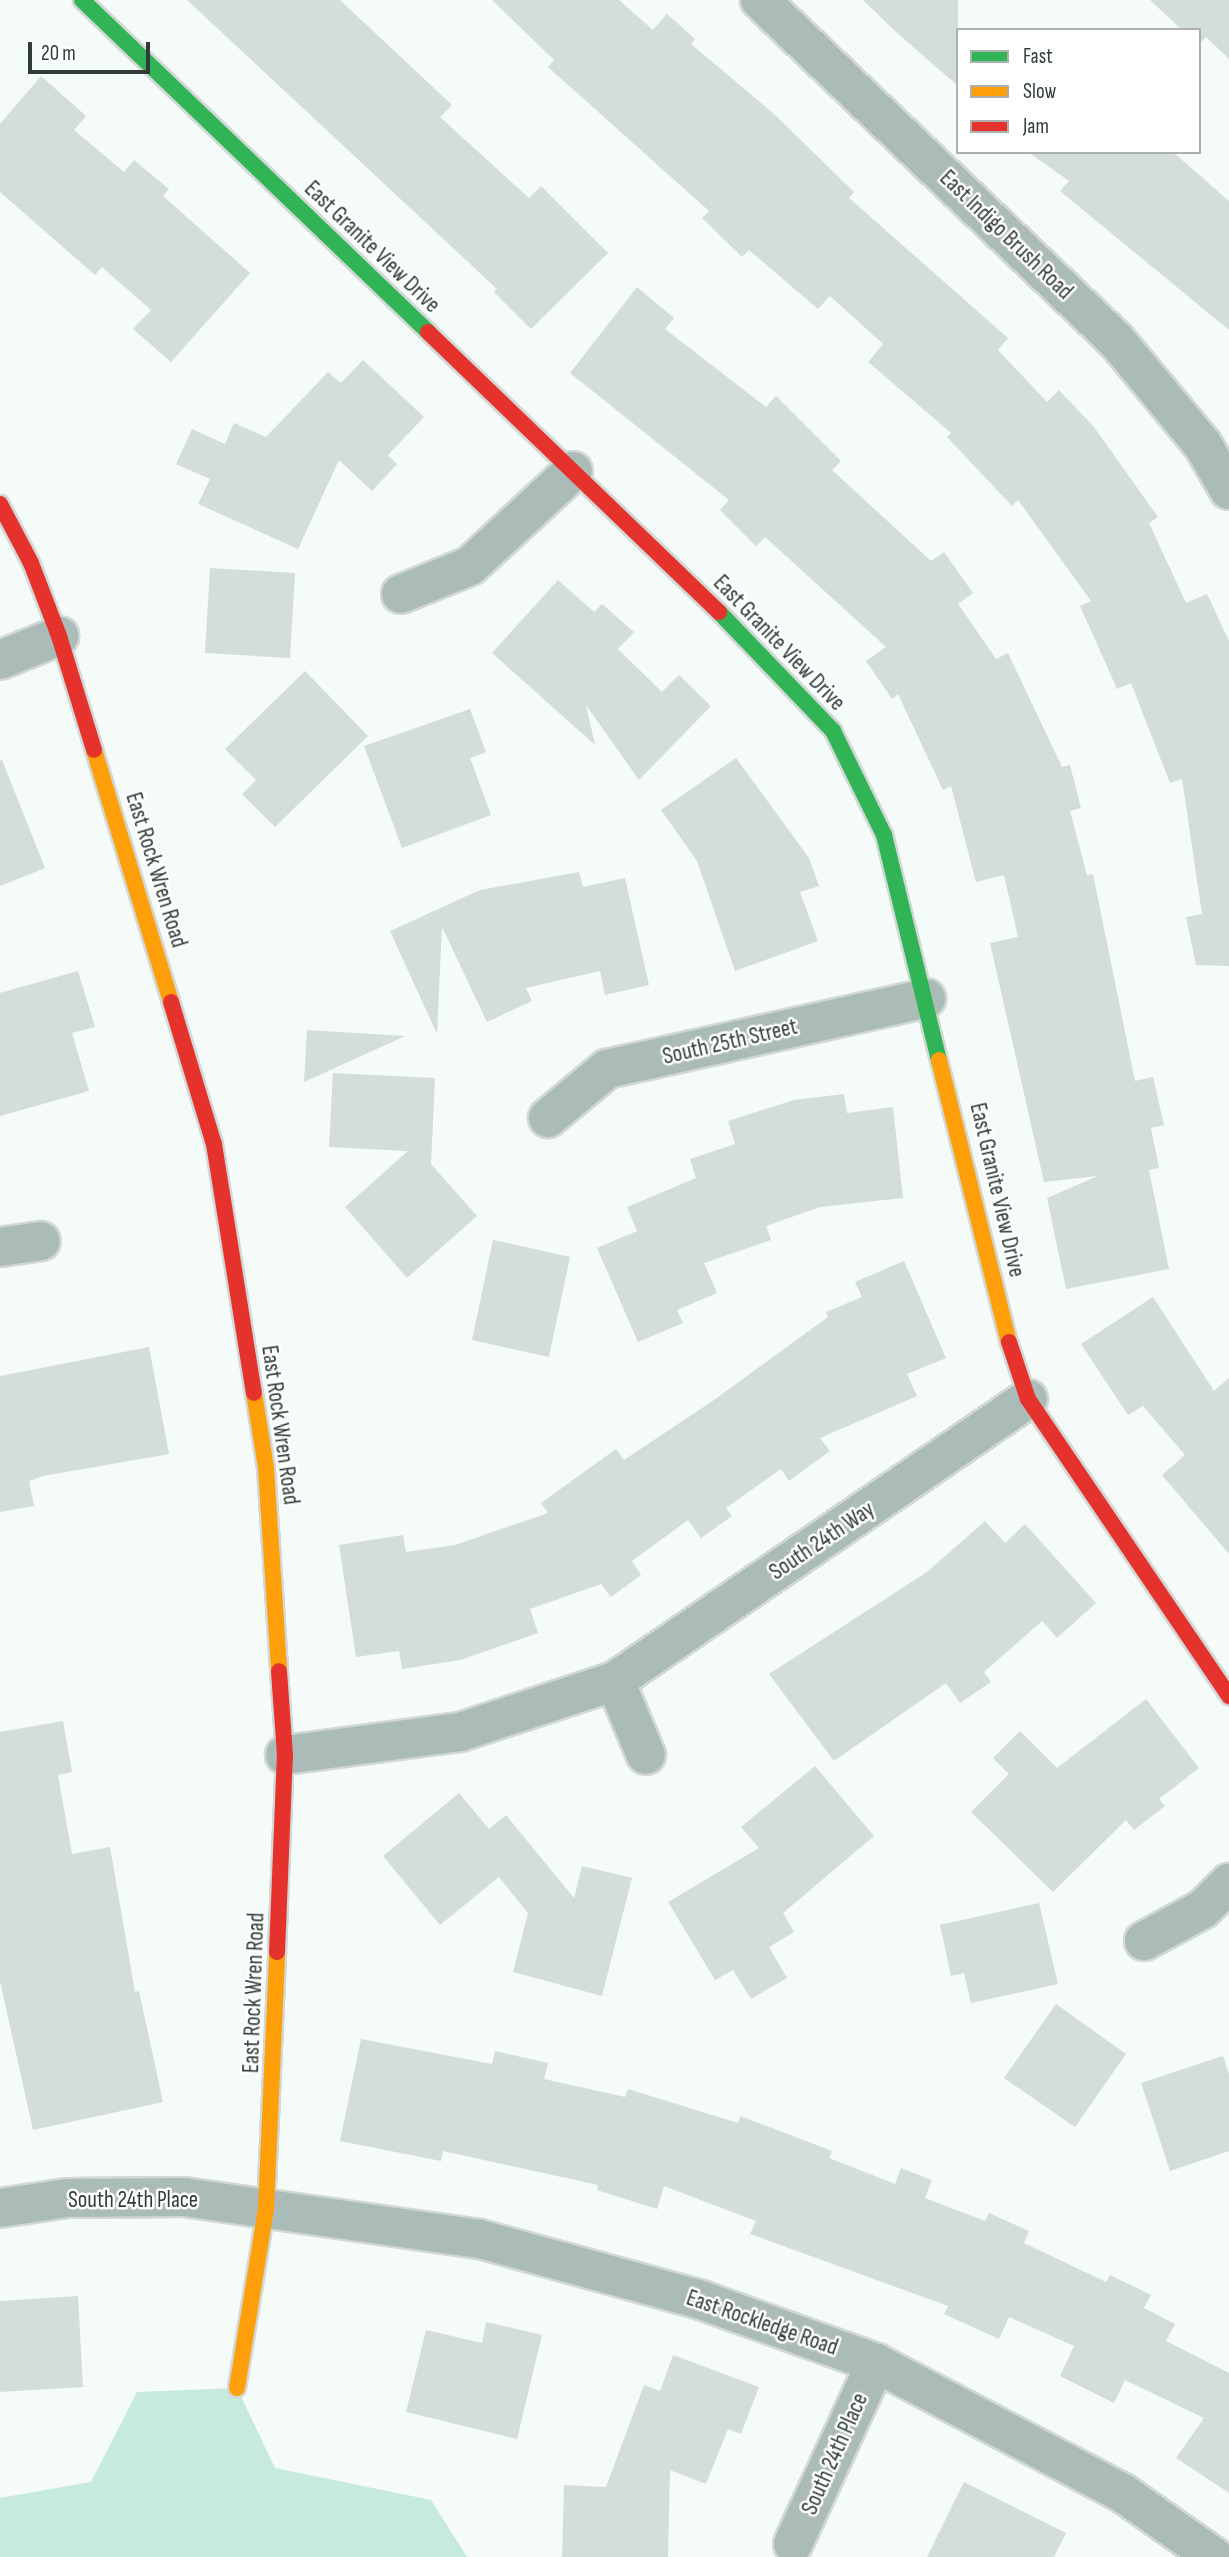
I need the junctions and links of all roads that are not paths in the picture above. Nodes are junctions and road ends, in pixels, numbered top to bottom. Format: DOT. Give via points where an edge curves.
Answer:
graph roads {
  1 [pos="82,0"];
  2 [pos="760,0"];
  3 [pos="573,471"];
  4 [pos="1229,491"];
  5 [pos="0,503"];
  6 [pos="401,594"];
  7 [pos="59,636"];
  8 [pos="0,660"];
  9 [pos="926,998"];
  10 [pos="548,1118"];
  11 [pos="41,1241"];
  12 [pos="0,1247"];
  13 [pos="1028,1399"];
  14 [pos="615,1681"];
  15 [pos="1229,1696"];
  16 [pos="285,1755"];
  17 [pos="646,1755"];
  18 [pos="1229,1883"];
  19 [pos="1144,1941"];
  20 [pos="0,2208"];
  21 [pos="266,2209"];
  22 [pos="876,2363"];
  23 [pos="237,2388"];
  24 [pos="793,2544"];
  25 [pos="1214,2557"];
  1 -- 3 [label="street, East Granite View Drive"];
  2 -- 4 [label="street, East Indigo Brush Road" via="1116,340 1203,444"];
  3 -- 6 [label="street" via="470,566"];
  3 -- 9 [label="street, East Granite View Drive" via="775,666 833,731 884,835"];
  5 -- 7 [label="street, East Rock Wren Road" via="31,564"];
  7 -- 8 [label="street"];
  7 -- 16 [label="street, East Rock Wren Road" via="214,1144 266,1468"];
  9 -- 10 [label="street, South 25th Street" via="607,1069"];
  9 -- 13 [label="street, East Granite View Drive" via="1009,1343"];
  11 -- 12 [label="street"];
  13 -- 14 [label="street, South 24th Way"];
  13 -- 15 [label="street, East Granite View Drive"];
  14 -- 16 [label="street, South 24th Way" via="460,1732"];
  14 -- 17 [label="street"];
  16 -- 21 [label="street, East Rock Wren Road"];
  18 -- 19 [label="street" via="1203,1909"];
  20 -- 21 [label="street, South 24th Place" via="67,2198 184,2197"];
  21 -- 22 [label="street, East Rockledge Road" via="480,2239 701,2300"];
  21 -- 23 [label="street, East Rock Wren Road"];
  22 -- 24 [label="street, South 24th Place"];
  22 -- 25 [label="street, East Rockledge Road" via="1124,2494"];
}
